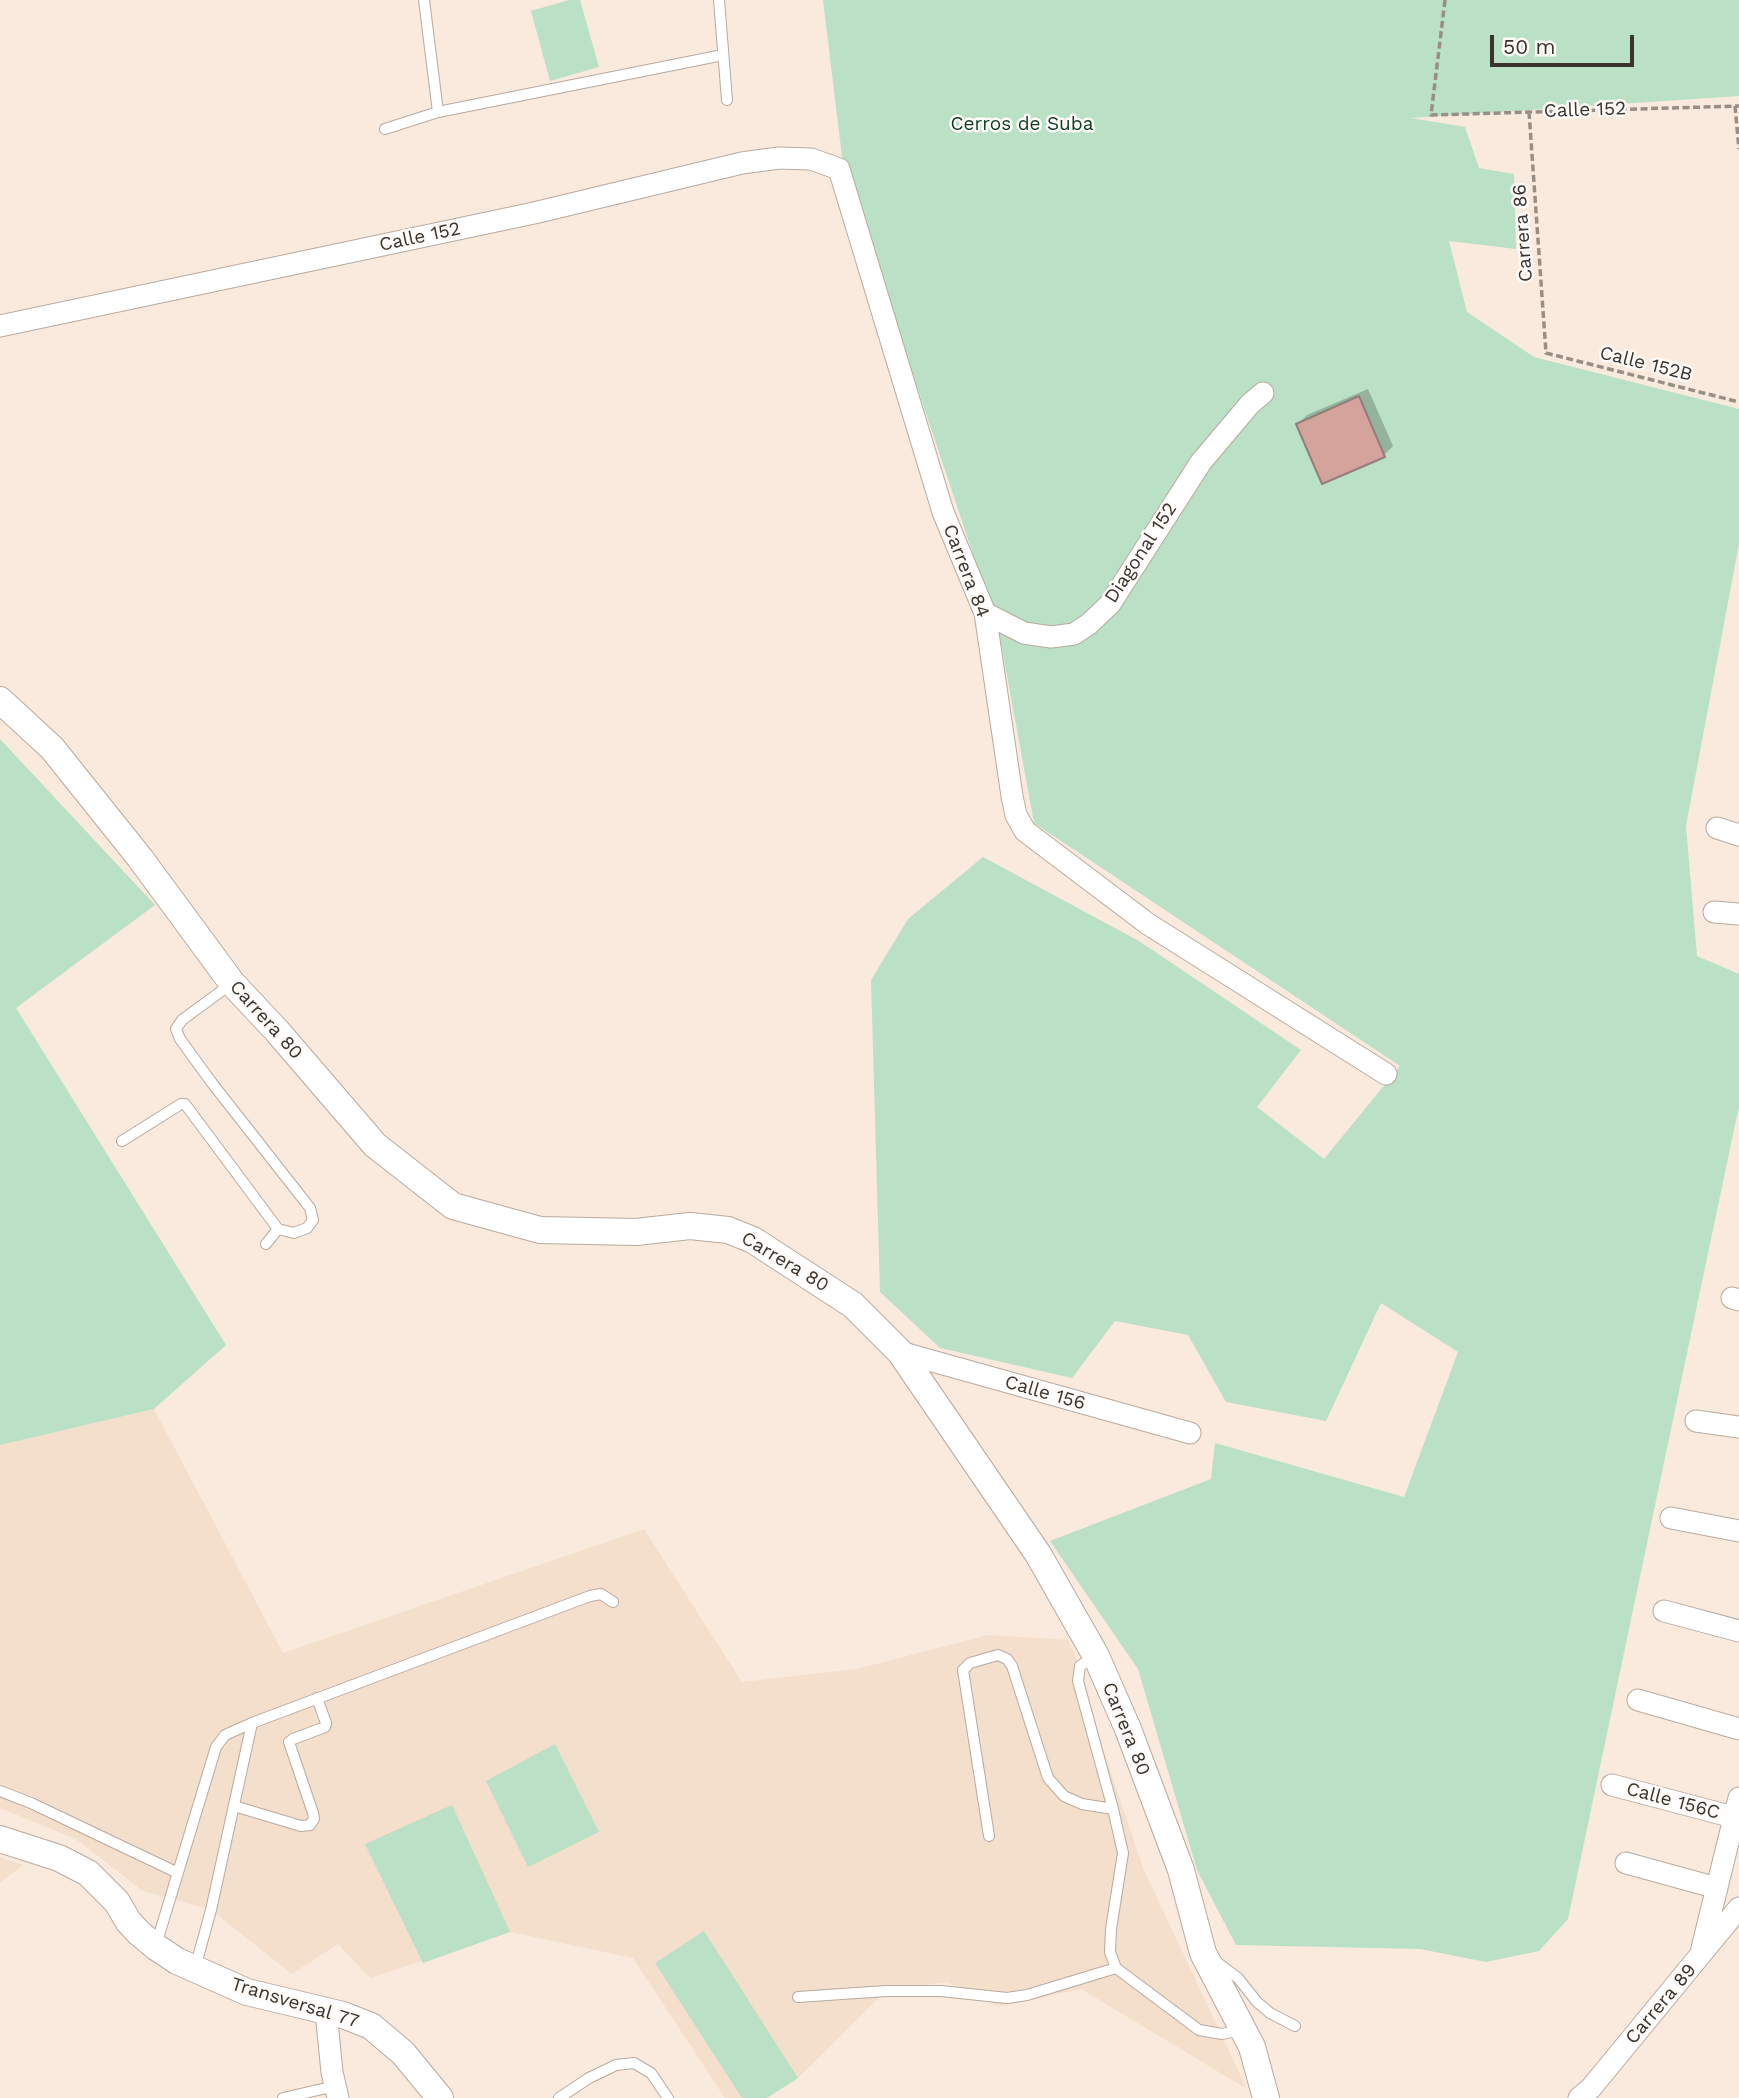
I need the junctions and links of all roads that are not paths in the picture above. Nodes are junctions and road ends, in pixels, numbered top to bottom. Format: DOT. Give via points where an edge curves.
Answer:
graph roads {
  1 [pos="424,0"];
  2 [pos="719,0"];
  3 [pos="723,55"];
  4 [pos="727,100"];
  5 [pos="438,112"];
  6 [pos="385,130"];
  7 [pos="839,169"];
  8 [pos="0,326"];
  9 [pos="1263,393"];
  10 [pos="985,613"];
  11 [pos="0,699"];
  12 [pos="1717,828"];
  13 [pos="1739,835"];
  14 [pos="1714,912"];
  15 [pos="1739,914"];
  16 [pos="232,983"];
  17 [pos="1386,1074"];
  18 [pos="122,1141"];
  19 [pos="278,1229"];
  20 [pos="266,1244"];
  21 [pos="900,1352"];
  22 [pos="1696,1421"];
  23 [pos="1739,1427"];
  24 [pos="1190,1433"];
  25 [pos="1671,1518"];
  26 [pos="1739,1531"];
  27 [pos="613,1602"];
  28 [pos="1664,1611"];
  29 [pos="1739,1631"];
  30 [pos="1096,1656"];
  31 [pos="317,1698"];
  32 [pos="1638,1700"];
  33 [pos="252,1723"];
  34 [pos="1739,1729"];
  35 [pos="1612,1785"];
  36 [pos="0,1791"];
  37 [pos="234,1807"];
  38 [pos="1736,1808"];
  39 [pos="1114,1809"];
  40 [pos="989,1836"];
  41 [pos="0,1839"];
  42 [pos="1626,1863"];
  43 [pos="178,1874"];
  44 [pos="1717,1888"];
  45 [pos="1739,1908"];
  46 [pos="156,1947"];
  47 [pos="1203,1953"];
  48 [pos="1700,1957"];
  49 [pos="195,1968"];
  50 [pos="1116,1968"];
  51 [pos="798,1997"];
  52 [pos="326,2012"];
  53 [pos="1295,2026"];
  54 [pos="1244,2030"];
  55 [pos="336,2092"];
  56 [pos="283,2098"];
  57 [pos="440,2098"];
  58 [pos="559,2098"];
  59 [pos="668,2098"];
  60 [pos="1266,2098"];
  61 [pos="1579,2098"];
  1 -- 5 [label="lane"];
  2 -- 3 [label="lane"];
  3 -- 4 [label="lane"];
  3 -- 5 [label="lane"];
  5 -- 6 [label="lane"];
  7 -- 8 [label="street, Calle 152" via="811,159 742,163 534,214"];
  7 -- 10 [label="street, Carrera 84" via="943,512"];
  9 -- 10 [label="street, Diagonal 152" via="1201,462 1110,604 1089,624 1074,634 1051,637 1024,633"];
  10 -- 17 [label="street, Carrera 84" via="1016,815 1025,831 1148,924"];
  11 -- 16 [label="street, Carrera 80" via="52,748"];
  12 -- 13 [label="street"];
  14 -- 15 [label="street"];
  16 -- 19 [label="lane" via="176,1029 212,1083 310,1208 313,1220 307,1228 294,1233"];
  16 -- 21 [label="street, Carrera 80" via="374,1145 453,1206 540,1230 636,1232 690,1226 728,1230 753,1240 853,1305"];
  18 -- 19 [label="lane" via="185,1104"];
  19 -- 20 [label="lane"];
  21 -- 24 [label="street, Calle 156"];
  21 -- 30 [label="street, Carrera 80" via="1038,1554"];
  22 -- 23 [label="street"];
  25 -- 26 [label="street"];
  27 -- 31 [label="lane" via="601,1594 590,1596"];
  28 -- 29 [label="street"];
  30 -- 39 [label="lane" via="1080,1666 1078,1681"];
  30 -- 47 [label="street, Carrera 80" via="1181,1870"];
  31 -- 33 [label="lane"];
  31 -- 37 [label="lane" via="325,1727 289,1742 313,1813 310,1825"];
  32 -- 34 [label="street"];
  33 -- 37 [label="lane"];
  33 -- 43 [label="lane" via="225,1735 216,1747"];
  35 -- 38 [label="street, Calle 156C"];
  36 -- 43 [label="lane"];
  37 -- 49 [label="lane"];
  38 -- 44 [label="street"];
  39 -- 40 [label="lane" via="1064,1796 1048,1778 1012,1667 998,1656 970,1663 963,1671"];
  39 -- 50 [label="lane" via="1123,1853 1111,1929 1110,1952"];
  41 -- 46 [label="street, Transversal 77" via="59,1858 88,1873 117,1902 128,1922"];
  42 -- 44 [label="street"];
  43 -- 46 [label="lane"];
  44 -- 48 [label="street"];
  45 -- 48 [label="street, Carrera 89"];
  46 -- 49 [label="street, Transversal 77"];
  47 -- 53 [label="lane" via="1238,1978 1270,2014"];
  47 -- 54 [label="street, Carrera 80"];
  48 -- 61 [label="street, Carrera 89"];
  49 -- 52 [label="street, Transversal 77" via="247,1992"];
  50 -- 51 [label="lane" via="1007,1998 941,1991"];
  50 -- 54 [label="lane" via="1199,2030 1222,2034"];
  52 -- 55 [label="street"];
  52 -- 57 [label="street, Transversal 77" via="359,2020 384,2036"];
  54 -- 60 [label="street, Carrera 80"];
  55 -- 56 [label="lane"];
  58 -- 59 [label="lane" via="616,2065 634,2063 651,2073"];
}
